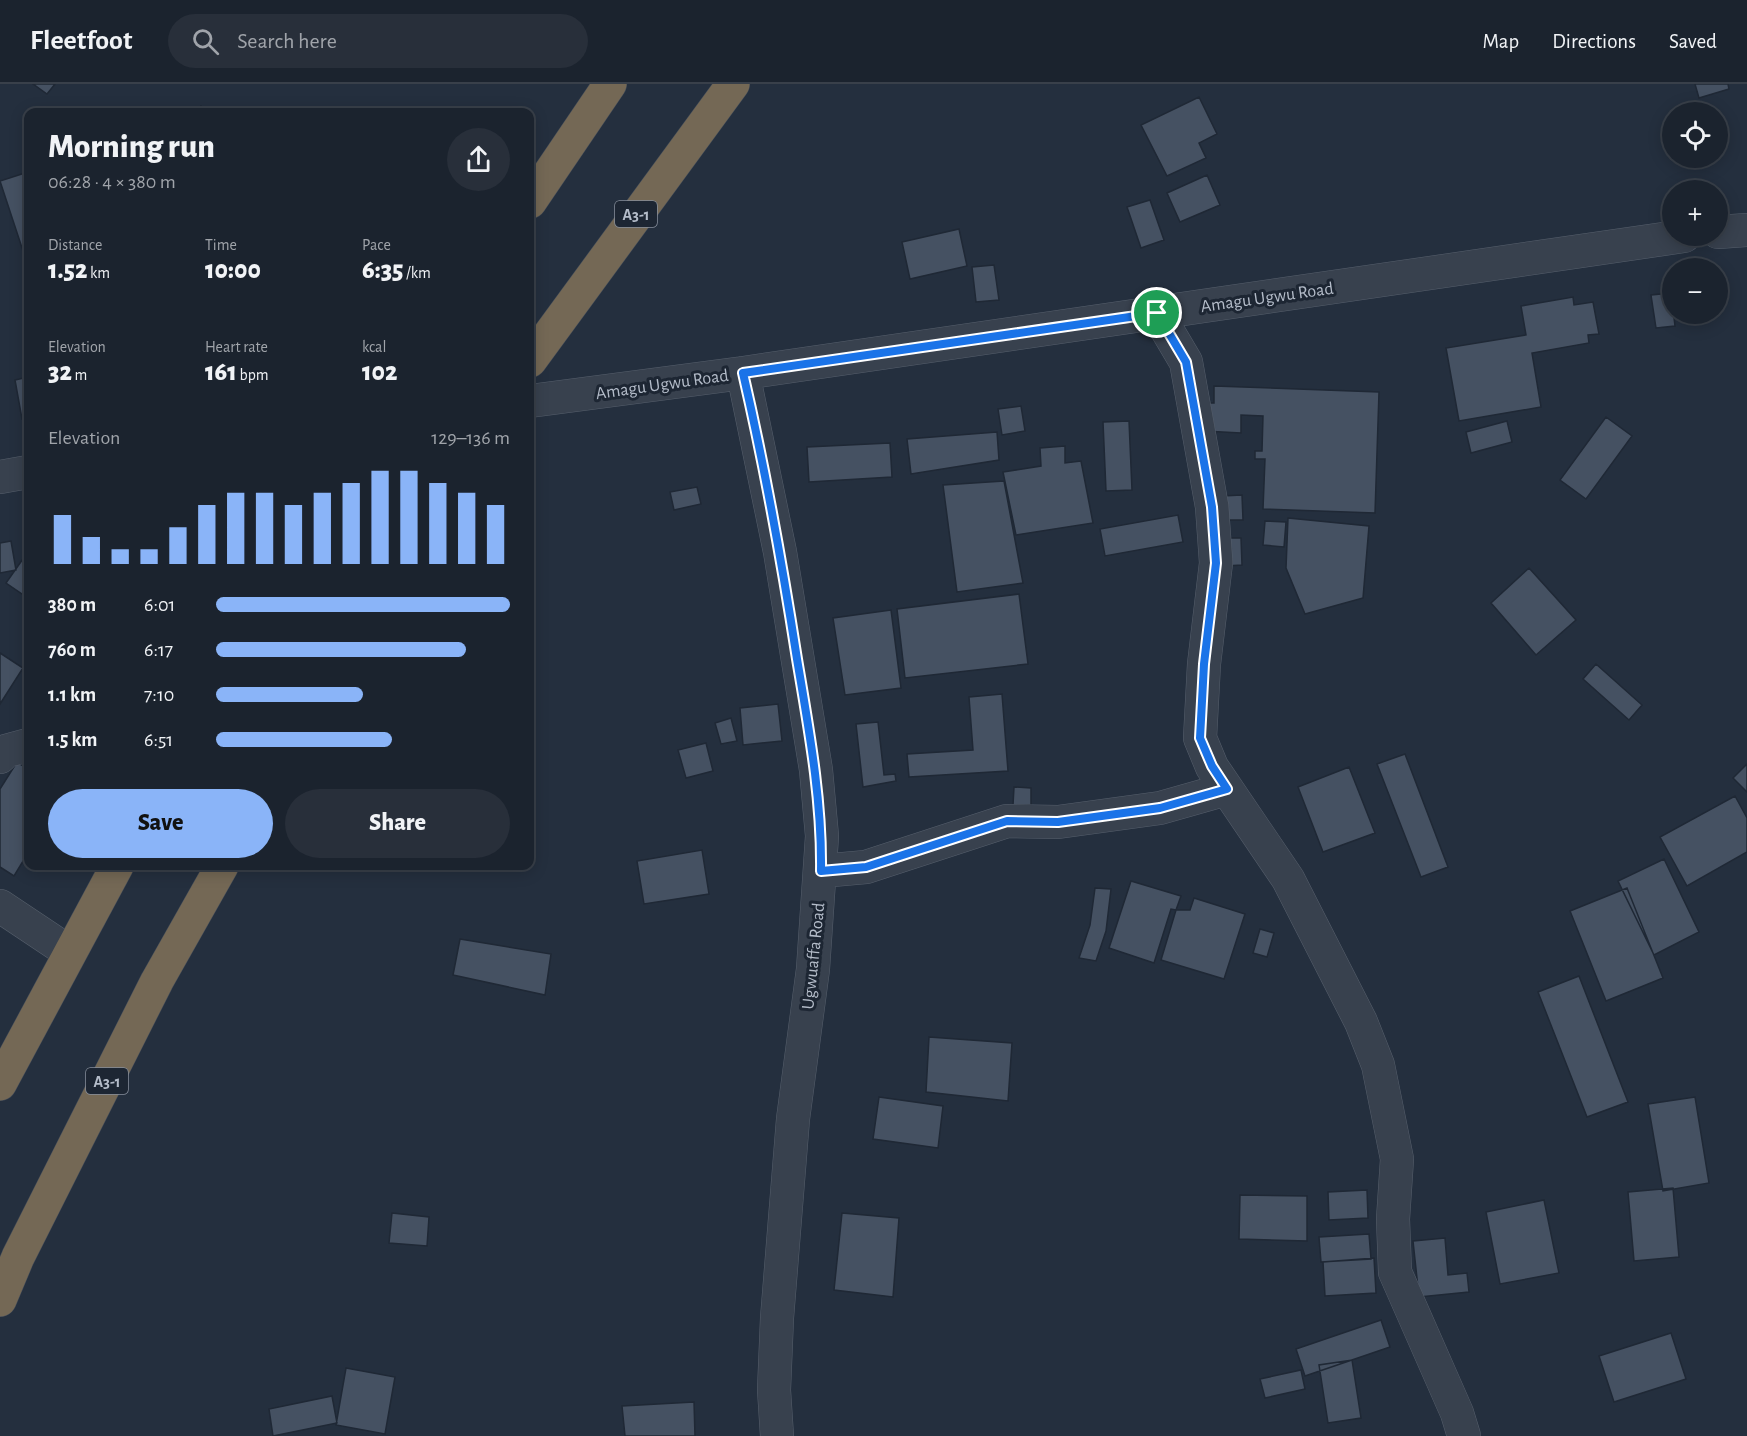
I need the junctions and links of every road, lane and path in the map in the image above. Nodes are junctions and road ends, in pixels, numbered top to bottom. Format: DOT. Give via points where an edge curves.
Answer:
graph roads {
  1 [pos="610,84"];
  2 [pos="733,84"];
  3 [pos="534,196"];
  4 [pos="1747,230"];
  5 [pos="1728,231"];
  6 [pos="1662,239"];
  7 [pos="1157,313"];
  8 [pos="535,353"];
  9 [pos="743,373"];
  10 [pos="534,400"];
  11 [pos="24,473"];
  12 [pos="0,477"];
  13 [pos="24,745"];
  14 [pos="0,757"];
  15 [pos="1227,789"];
  16 [pos="115,870"];
  17 [pos="220,870"];
  18 [pos="821,871"];
  19 [pos="0,906"];
  20 [pos="69,952"];
  21 [pos="0,1084"];
  22 [pos="0,1300"];
  23 [pos="777,1436"];
  24 [pos="1464,1436"];
  1 -- 3 [label="highway"];
  2 -- 8 [label="highway, A3-1"];
  4 -- 5 [label="street"];
  6 -- 7 [label="street, Amagu Ugwu Road"];
  7 -- 9 [label="street, Amagu Ugwu Road"];
  7 -- 15 [label="street" via="1186,362 1212,507 1216,563 1200,738"];
  9 -- 10 [label="street, Amagu Ugwu Road"];
  9 -- 18 [label="street, Ugwuaffa Road" via="777,540 816,770"];
  11 -- 12 [label="street"];
  13 -- 14 [label="street"];
  15 -- 18 [label="street" via="1160,808 1058,822 1007,821 866,867"];
  15 -- 24 [label="street" via="1288,879 1361,1022 1377,1065 1397,1159 1395,1272"];
  16 -- 20 [label="highway"];
  17 -- 22 [label="highway, A3-1" via="152,992"];
  18 -- 23 [label="street, Ugwuaffa Road" via="813,969 793,1119 777,1318"];
  19 -- 20 [label="street"];
  20 -- 21 [label="highway"];
}
